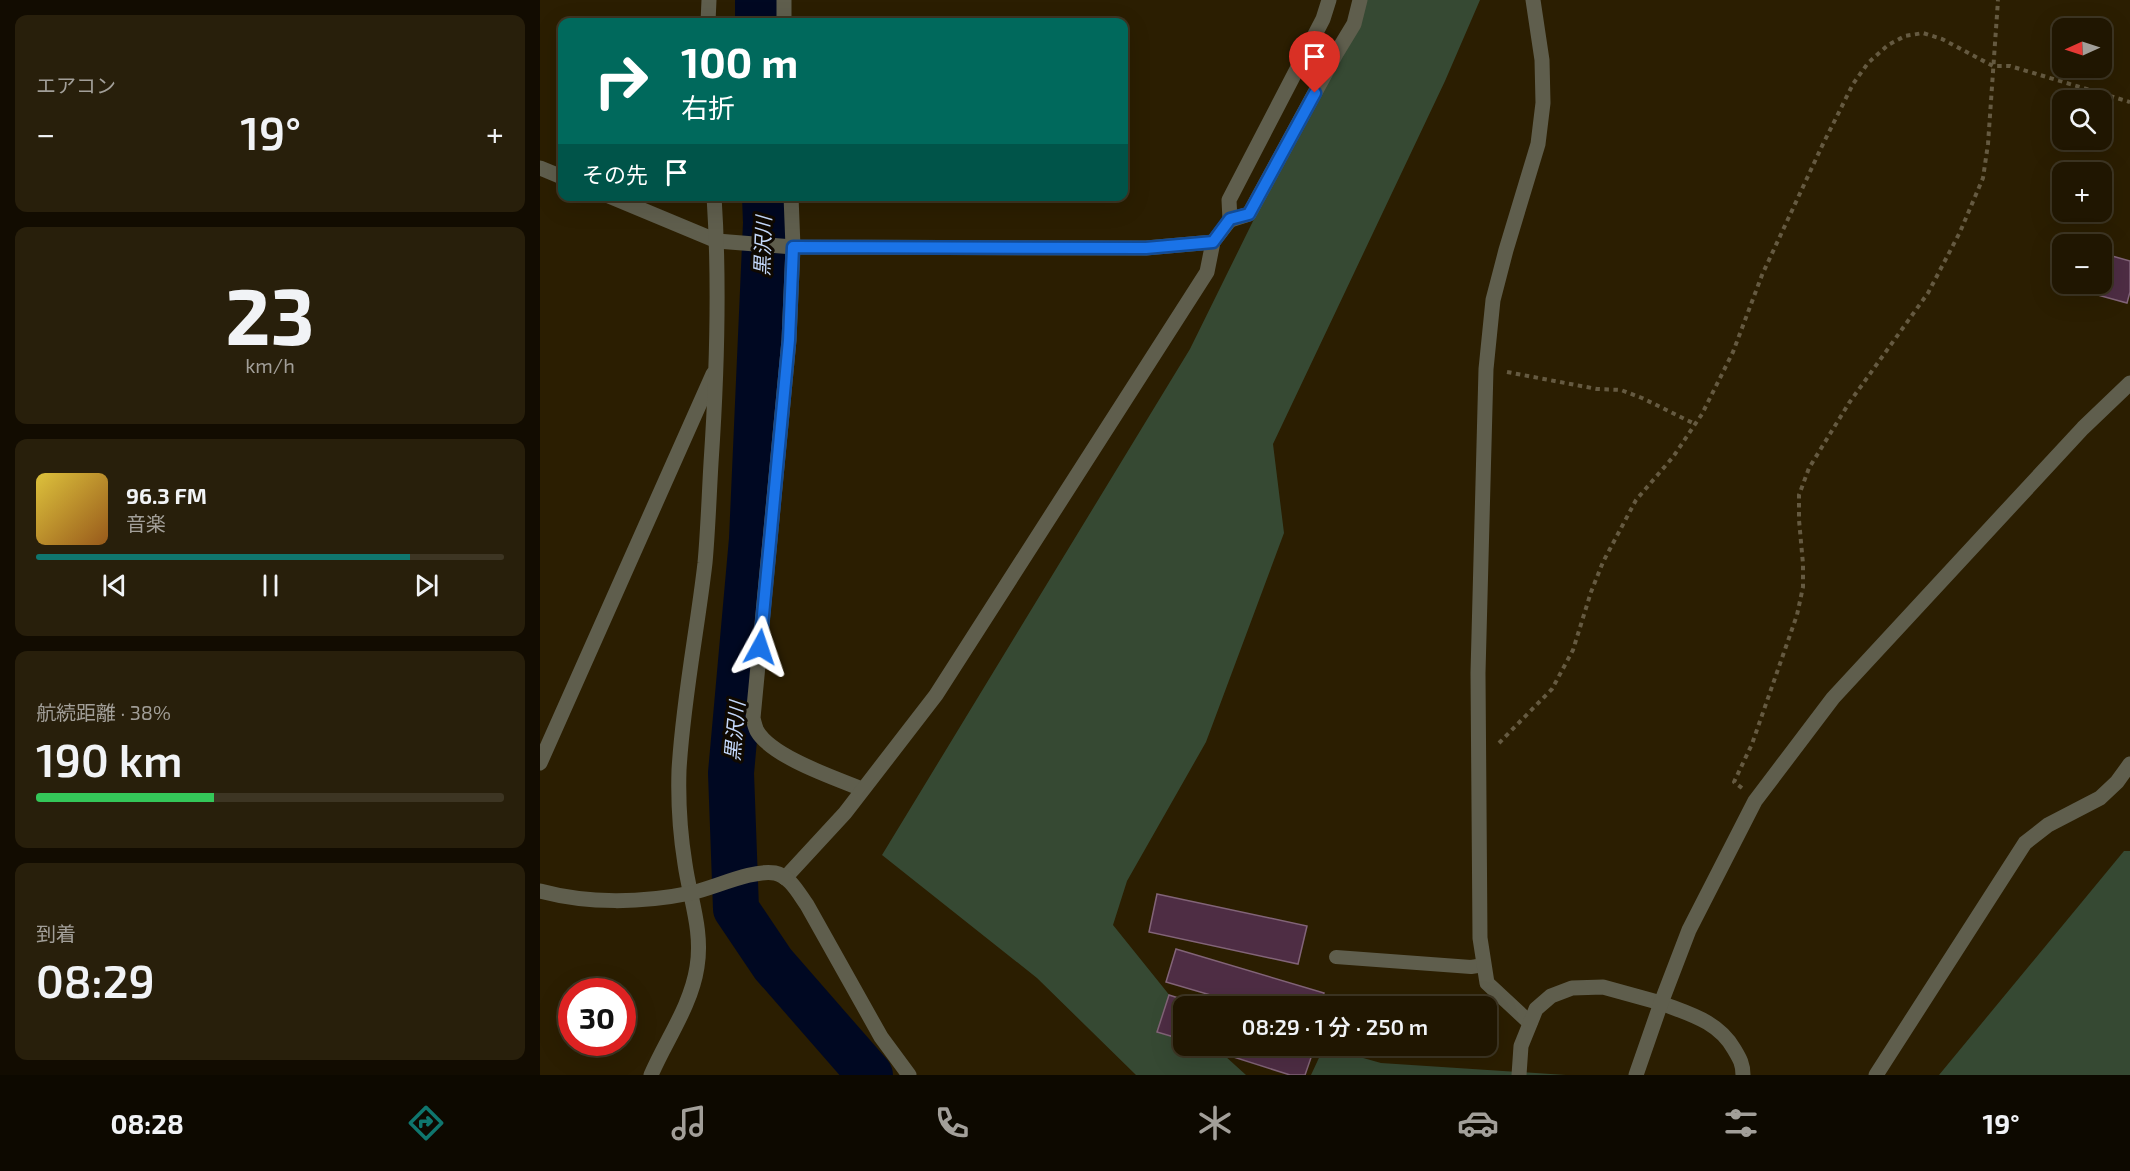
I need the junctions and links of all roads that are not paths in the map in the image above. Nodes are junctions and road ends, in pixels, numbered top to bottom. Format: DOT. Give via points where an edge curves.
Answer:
graph roads {
  1 [pos="709,0"];
  2 [pos="784,0"];
  3 [pos="1329,0"];
  4 [pos="1360,0"];
  5 [pos="1369,0"];
  6 [pos="1533,0"];
  7 [pos="708,18"];
  8 [pos="784,18"];
  9 [pos="1354,24"];
  10 [pos="540,168"];
  11 [pos="558,175"];
  12 [pos="622,201"];
  13 [pos="715,201"];
  14 [pos="791,201"];
  15 [pos="1230,219"];
  16 [pos="724,242"];
  17 [pos="1213,242"];
  18 [pos="786,247"];
  19 [pos="718,363"];
  20 [pos="2130,383"];
  21 [pos="540,763"];
  22 [pos="2130,764"];
  23 [pos="862,789"];
  24 [pos="785,878"];
  25 [pos="540,891"];
  26 [pos="698,891"];
  27 [pos="1336,957"];
  28 [pos="1484,965"];
  29 [pos="1661,1003"];
  30 [pos="1530,1023"];
  31 [pos="651,1075"];
  32 [pos="909,1075"];
  33 [pos="1519,1075"];
  34 [pos="1636,1075"];
  35 [pos="1743,1075"];
  36 [pos="1876,1075"];
  1 -- 7 [label="street"];
  2 -- 8 [label="street"];
  3 -- 15 [label="street" via="1323,19 1229,200"];
  4 -- 9 [label="street"];
  5 -- 9 [label="street"];
  6 -- 28 [label="street" via="1544,103 1538,144 1493,300 1486,369 1478,673 1480,938"];
  9 -- 15 [label="street" via="1249,214"];
  10 -- 11 [label="street"];
  12 -- 16 [label="street"];
  13 -- 16 [label="street"];
  14 -- 18 [label="street"];
  15 -- 17 [label="street"];
  16 -- 18 [label="street"];
  16 -- 19 [label="street"];
  17 -- 18 [label="street" via="1146,248"];
  17 -- 23 [label="street" via="1207,272 988,614 936,694"];
  18 -- 23 [label="street" via="789,340 753,718 757,732 798,762"];
  19 -- 21 [label="street"];
  19 -- 26 [label="street" via="705,562 679,771 685,867"];
  20 -- 29 [label="street" via="1833,698 1755,801 1689,930"];
  22 -- 36 [label="street" via="2100,798 2048,825 2025,843"];
  23 -- 24 [label="street"];
  24 -- 26 [label="street" via="777,873 760,873"];
  24 -- 32 [label="street" via="807,905 881,1037"];
  25 -- 26 [label="street" via="603,900"];
  26 -- 31 [label="street" via="697,966 692,988"];
  27 -- 28 [label="lane"];
  28 -- 30 [label="street" via="1487,983"];
  29 -- 30 [label="street" via="1603,987 1572,988 1551,996 1536,1009"];
  29 -- 34 [label="street"];
  29 -- 35 [label="street" via="1703,1019 1726,1036 1743,1064"];
  30 -- 33 [label="street" via="1521,1046"];
}
